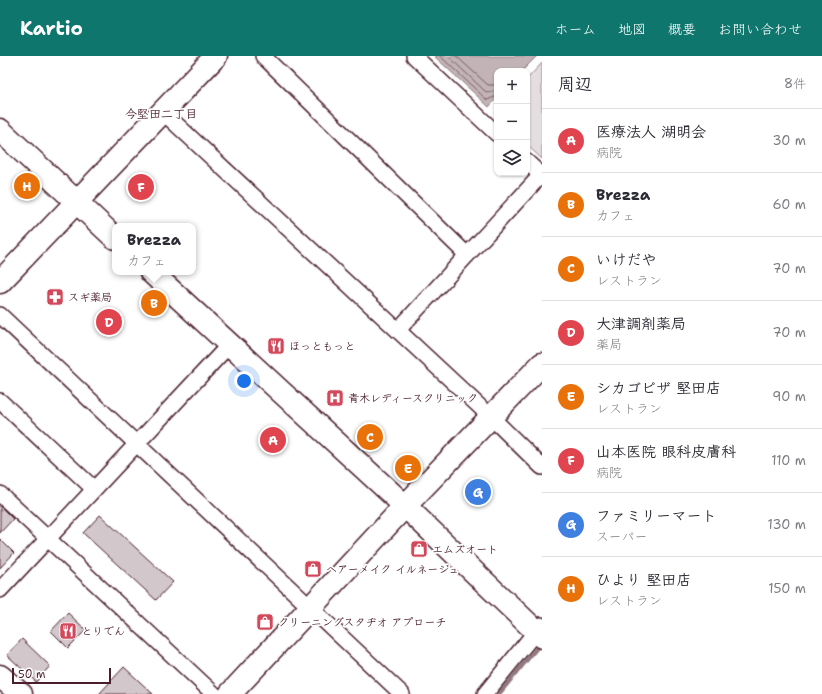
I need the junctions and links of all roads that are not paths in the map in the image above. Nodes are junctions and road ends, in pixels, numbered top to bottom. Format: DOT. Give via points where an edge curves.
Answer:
graph roads {
  1 [pos="216,56"];
  2 [pos="263,56"];
  3 [pos="414,56"];
  4 [pos="163,112"];
  5 [pos="0,130"];
  6 [pos="494,131"];
  7 [pos="530,165"];
  8 [pos="542,176"];
  9 [pos="77,202"];
  10 [pos="112,235"];
  11 [pos="467,255"];
  12 [pos="155,275"];
  13 [pos="0,282"];
  14 [pos="0,315"];
  15 [pos="398,330"];
  16 [pos="228,344"];
  17 [pos="542,364"];
  18 [pos="0,401"];
  19 [pos="492,418"];
  20 [pos="136,443"];
  21 [pos="542,467"];
  22 [pos="94,489"];
  23 [pos="0,494"];
  24 [pos="405,506"];
  25 [pos="48,538"];
  26 [pos="0,590"];
  27 [pos="310,607"];
  28 [pos="540,631"];
  29 [pos="0,676"];
  30 [pos="21,694"];
  31 [pos="214,694"];
  32 [pos="230,694"];
  33 [pos="402,694"];
  34 [pos="486,694"];
  1 -- 4 [label="street"];
  2 -- 11 [label="street"];
  3 -- 6 [label="street"];
  4 -- 9 [label="street"];
  4 -- 15 [label="street"];
  5 -- 9 [label="street"];
  7 -- 8 [label="street"];
  8 -- 11 [label="street"];
  9 -- 10 [label="street"];
  9 -- 13 [label="street"];
  11 -- 15 [label="street"];
  12 -- 16 [label="street"];
  14 -- 20 [label="street"];
  15 -- 19 [label="street"];
  16 -- 20 [label="street"];
  16 -- 24 [label="street"];
  17 -- 19 [label="street"];
  18 -- 22 [label="street"];
  19 -- 21 [label="street"];
  19 -- 24 [label="street"];
  20 -- 22 [label="street"];
  20 -- 27 [label="street"];
  22 -- 25 [label="street"];
  23 -- 25 [label="street"];
  24 -- 27 [label="street"];
  24 -- 28 [label="street"];
  25 -- 26 [label="street"];
  25 -- 31 [label="street"];
  27 -- 32 [label="street"];
  27 -- 33 [label="street"];
  28 -- 34 [label="street"];
  29 -- 30 [label="street"];
}
